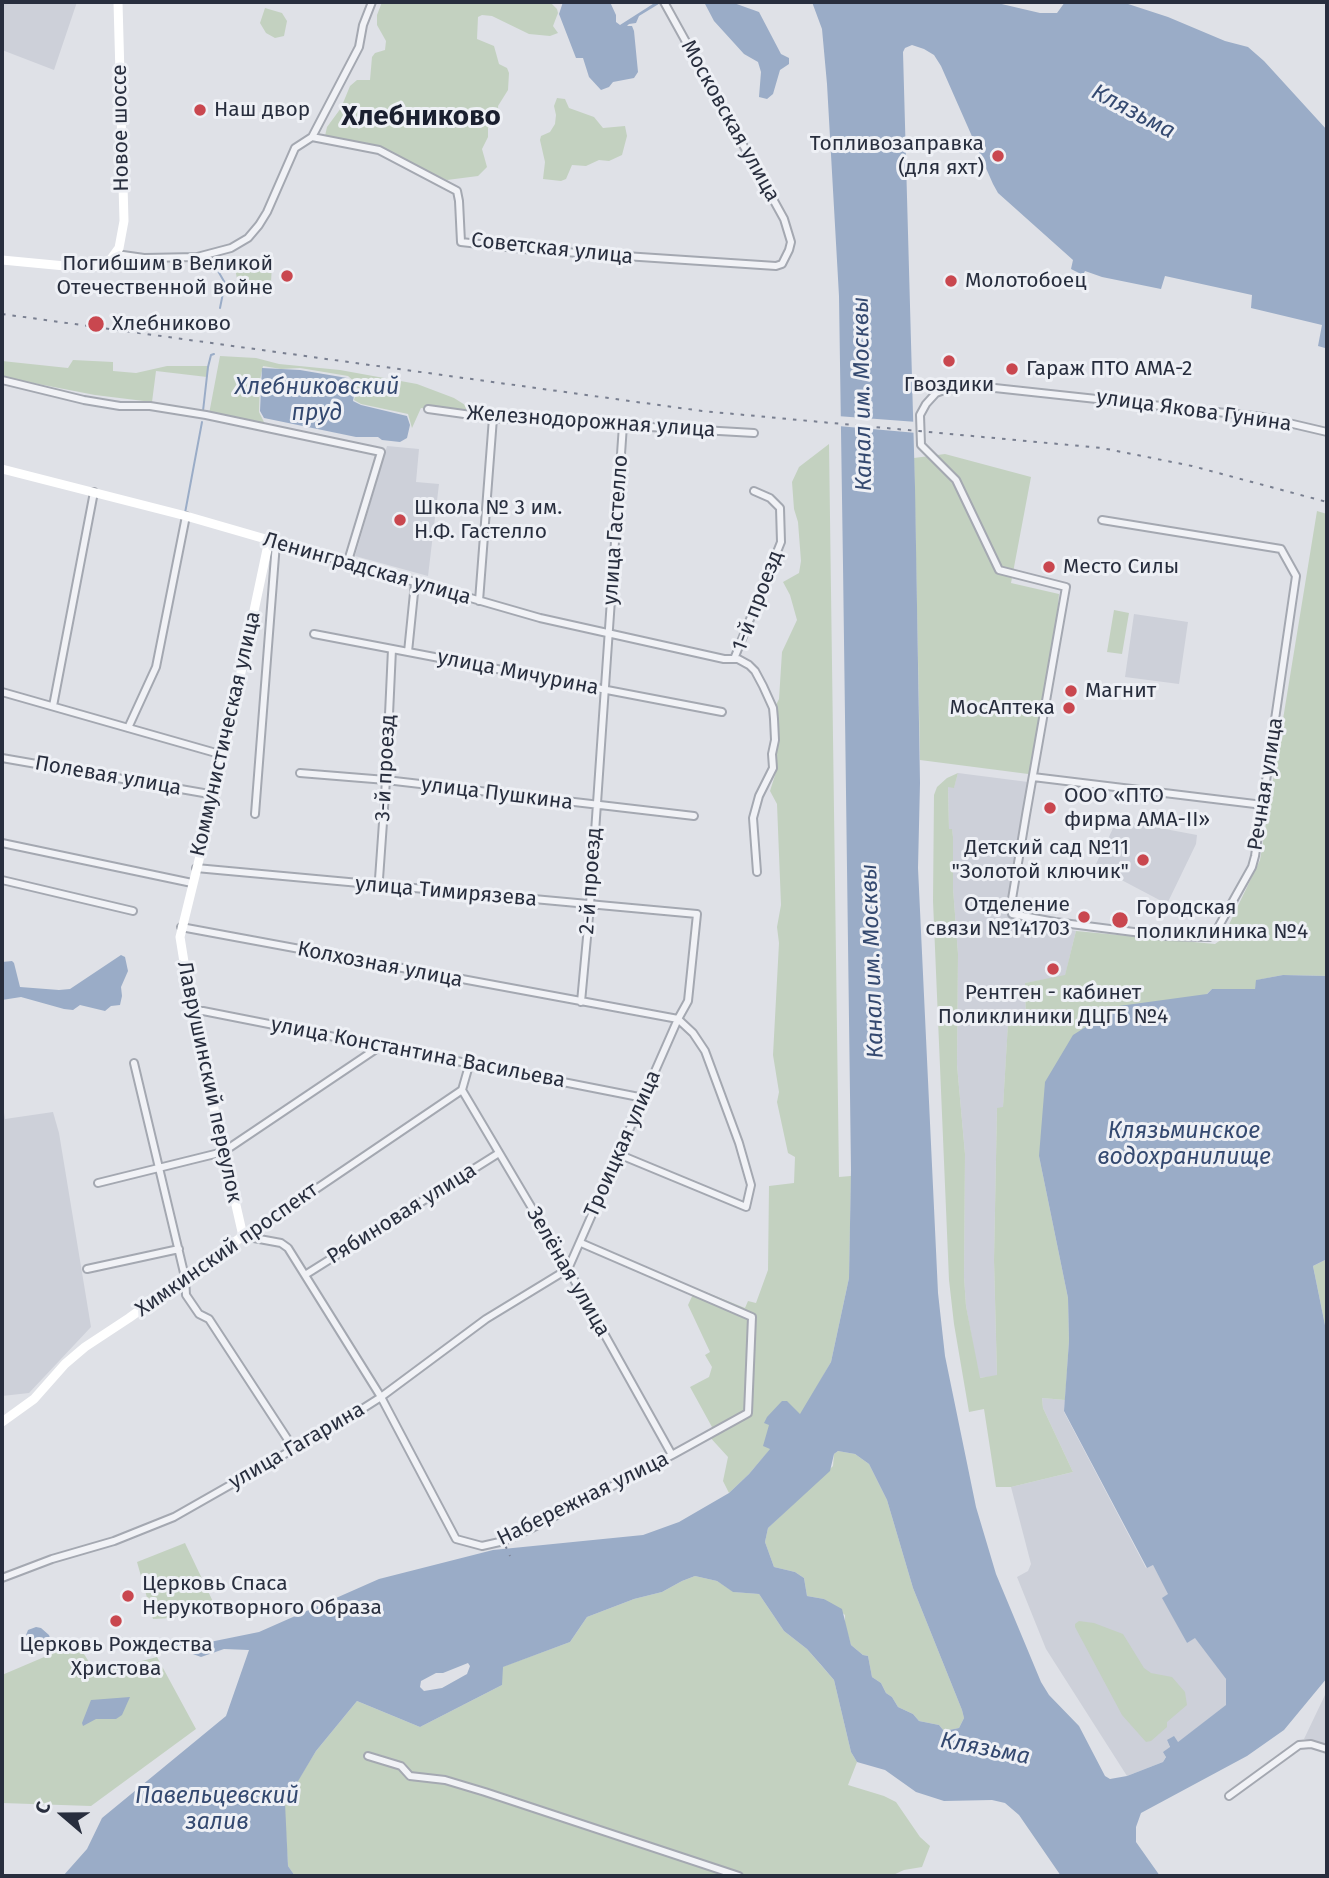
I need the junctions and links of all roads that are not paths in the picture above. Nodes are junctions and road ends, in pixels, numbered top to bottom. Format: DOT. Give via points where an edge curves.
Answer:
graph roads {
  1 [pos="118,2"];
  2 [pos="372,2"];
  3 [pos="664,2"];
  4 [pos="312,137"];
  5 [pos="790,242"];
  6 [pos="116,254"];
  7 [pos="2,260"];
  8 [pos="2,380"];
  9 [pos="428,409"];
  10 [pos="493,418"];
  11 [pos="623,425"];
  12 [pos="1327,432"];
  13 [pos="754,433"];
  14 [pos="2,472"];
  15 [pos="754,491"];
  16 [pos="94,492"];
  17 [pos="186,516"];
  18 [pos="1101,520"];
  19 [pos="272,541"];
  20 [pos="347,564"];
  21 [pos="415,583"];
  22 [pos="479,601"];
  23 [pos="314,634"];
  24 [pos="608,635"];
  25 [pos="392,649"];
  26 [pos="408,652"];
  27 [pos="734,659"];
  28 [pos="605,689"];
  29 [pos="2,692"];
  30 [pos="53,706"];
  31 [pos="722,712"];
  32 [pos="128,728"];
  33 [pos="223,755"];
  34 [pos="2,758"];
  35 [pos="300,773"];
  36 [pos="1033,777"];
  37 [pos="386,780"];
  38 [pos="215,795"];
  39 [pos="1263,805"];
  40 [pos="596,806"];
  41 [pos="255,814"];
  42 [pos="694,816"];
  43 [pos="2,843"];
  44 [pos="196,868"];
  45 [pos="757,872"];
  46 [pos="2,880"];
  47 [pos="192,883"];
  48 [pos="376,886"];
  49 [pos="590,905"];
  50 [pos="133,911"];
  51 [pos="181,927"];
  52 [pos="581,1002"];
  53 [pos="192,1012"];
  54 [pos="678,1019"];
  55 [pos="382,1045"];
  56 [pos="470,1062"];
  57 [pos="134,1063"];
  58 [pos="461,1090"];
  59 [pos="644,1098"];
  60 [pos="223,1152"];
  61 [pos="499,1153"];
  62 [pos="618,1154"];
  63 [pos="160,1168"];
  64 [pos="98,1183"];
  65 [pos="243,1236"];
  66 [pos="580,1243"];
  67 [pos="178,1249"];
  68 [pos="87,1269"];
  69 [pos="568,1269"];
  70 [pos="305,1275"];
  71 [pos="185,1277"];
  72 [pos="381,1397"];
  73 [pos="2,1422"];
  74 [pos="294,1449"];
  75 [pos="672,1455"];
  76 [pos="2,1578"];
  77 [pos="1327,1749"];
  78 [pos="368,1756"];
  79 [pos="1229,1796"];
  80 [pos="738,1876"];
  1 -- 6 [label="street, Новое шоссе" via="124,221"];
  2 -- 4 [label="street" via="359,47"];
  3 -- 5 [label="street, Московская улица" via="771,192"];
  4 -- 5 [label="street, Советская улица" via="379,150 457,191 461,242 769,267 782,264"];
  4 -- 6 [label="street" via="295,148 259,225 242,242 184,258"];
  6 -- 7 [label="street" via="99,266 86,268"];
  8 -- 20 [label="street" via="84,400 206,415 381,452"];
  9 -- 10 [label="street, Железнодорожная улица"];
  10 -- 11 [label="street, Железнодорожная улица"];
  10 -- 22 [label="street"];
  11 -- 13 [label="street, Железнодорожная улица"];
  11 -- 24 [label="street, улица Гастелло"];
  12 -- 36 [label="street, улица Якова Гунина" via="1263,417 980,386 958,385 936,393 926,404 920,415 919,438 960,486 995,565 1021,577 1066,587"];
  14 -- 16 [label="street, Ленинградская улица"];
  15 -- 27 [label="street, 1-й проезд" via="780,508 781,542"];
  16 -- 17 [label="street, Ленинградская улица"];
  16 -- 30 [label="street"];
  17 -- 19 [label="street, Ленинградская улица"];
  17 -- 32 [label="street" via="156,667"];
  18 -- 39 [label="street, Речная улица" via="1281,549 1296,576"];
  19 -- 20 [label="street, Ленинградская улица"];
  19 -- 33 [label="street, Коммунистическая улица"];
  19 -- 41 [label="street, Коммунистическая улица"];
  20 -- 21 [label="street, Ленинградская улица"];
  21 -- 22 [label="street, Ленинградская улица"];
  21 -- 26 [label="street"];
  22 -- 24 [label="street, Ленинградская улица"];
  23 -- 25 [label="street, улица Мичурина"];
  24 -- 27 [label="street, Ленинградская улица"];
  24 -- 28 [label="street, 2-й проезд"];
  25 -- 26 [label="street, улица Мичурина"];
  25 -- 37 [label="street, 3-й проезд"];
  26 -- 28 [label="street, улица Мичурина"];
  27 -- 45 [label="street, 1-й проезд" via="755,671 773,708 773,768 752,818"];
  28 -- 31 [label="street, улица Мичурина"];
  28 -- 40 [label="street, 2-й проезд"];
  29 -- 30 [label="street"];
  30 -- 32 [label="street"];
  32 -- 33 [label="street"];
  33 -- 38 [label="street, Коммунистическая улица"];
  34 -- 38 [label="street, Полевая улица"];
  35 -- 37 [label="street, улица Пушкина"];
  36 -- 39 [label="street"];
  36 -- 39 [label="street, Речная улица" via="1011,910 1015,915 1165,936 1209,937 1214,933 1252,867"];
  37 -- 40 [label="street, улица Пушкина"];
  37 -- 48 [label="street, 3-й проезд"];
  38 -- 44 [label="street, Коммунистическая улица"];
  40 -- 42 [label="street, улица Пушкина"];
  40 -- 49 [label="street, 2-й проезд"];
  43 -- 47 [label="street"];
  44 -- 47 [label="street, Коммунистическая улица"];
  44 -- 48 [label="street, улица Тимирязева"];
  46 -- 50 [label="street"];
  47 -- 51 [label="street, Коммунистическая улица"];
  48 -- 49 [label="street, улица Тимирязева"];
  49 -- 52 [label="street, 2-й проезд"];
  49 -- 54 [label="street, улица Тимирязева" via="697,914 688,1001"];
  51 -- 52 [label="street, Колхозная улица"];
  51 -- 53 [label="street, Лаврушинский переулок"];
  52 -- 54 [label="street, Колхозная улица"];
  53 -- 55 [label="street, улица Константина Васильева"];
  53 -- 60 [label="street, Лаврушинский переулок"];
  54 -- 59 [label="street, Троицкая улица"];
  54 -- 62 [label="street" via="705,1051 735,1132 751,1185 746,1207"];
  55 -- 56 [label="street, улица Константина Васильева"];
  55 -- 60 [label="street"];
  56 -- 58 [label="street"];
  56 -- 59 [label="street, улица Константина Васильева"];
  57 -- 63 [label="street"];
  58 -- 61 [label="street, Зелёная улица"];
  58 -- 65 [label="street, Химкинский проспект"];
  59 -- 62 [label="street, Троицкая улица"];
  60 -- 63 [label="street"];
  60 -- 65 [label="street, Лаврушинский переулок"];
  61 -- 69 [label="street, Зелёная улица"];
  61 -- 70 [label="street, Рябиновая улица"];
  62 -- 66 [label="street, Троицкая улица"];
  63 -- 64 [label="street"];
  63 -- 67 [label="street"];
  65 -- 70 [label="street" via="285,1245"];
  65 -- 71 [label="street, Химкинский проспект"];
  66 -- 69 [label="street, Троицкая улица"];
  66 -- 75 [label="street, Набережная улица" via="752,1317 748,1413"];
  67 -- 68 [label="street"];
  67 -- 71 [label="street"];
  69 -- 72 [label="street, улица Гагарина" via="486,1319"];
  69 -- 75 [label="street, Зелёная улица"];
  70 -- 72 [label="street"];
  71 -- 73 [label="street, Химкинский проспект" via="85,1347 34,1399"];
  71 -- 74 [label="street" via="186,1295 199,1314 209,1319"];
  72 -- 74 [label="street, улица Гагарина"];
  72 -- 75 [label="street, Набережная улица" via="456,1539 482,1546 503,1541"];
  74 -- 76 [label="street, улица Гагарина" via="146,1530"];
  77 -- 79 [label="street" via="1299,1745"];
  78 -- 80 [label="street" via="401,1766 410,1776 485,1792"];
}
